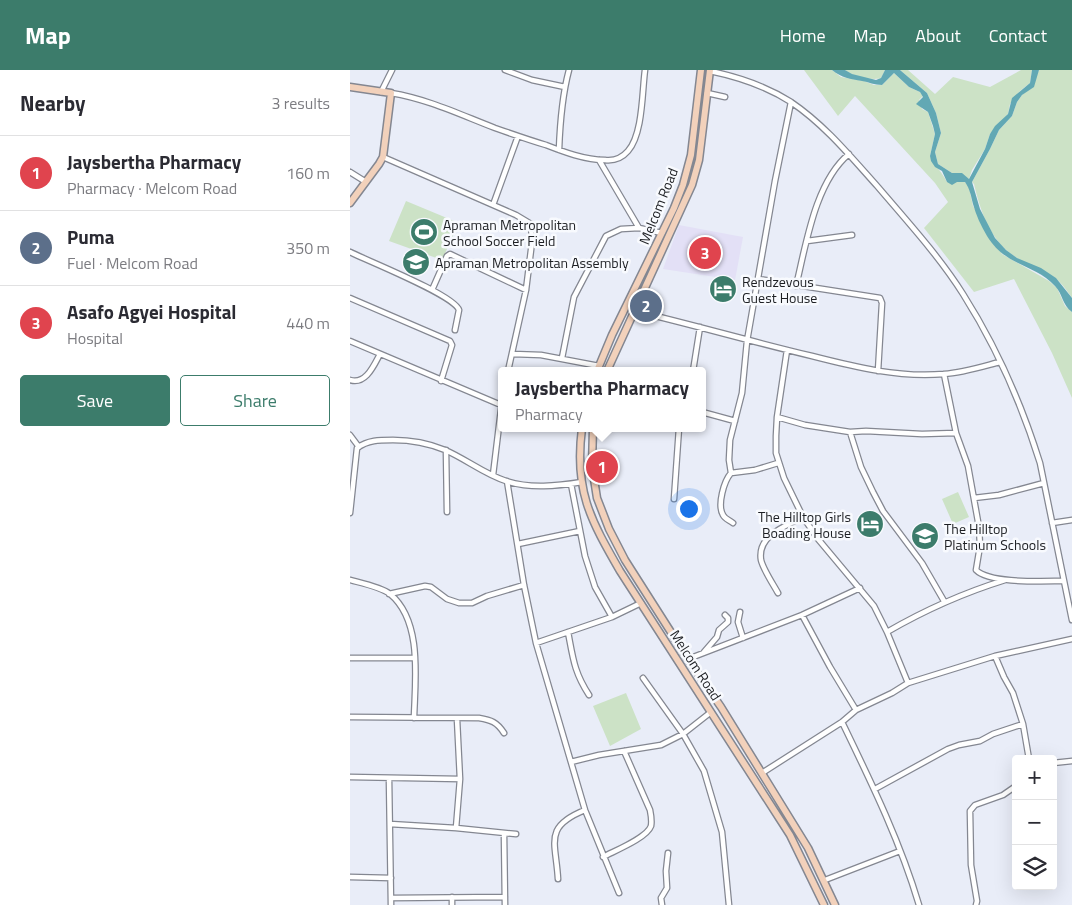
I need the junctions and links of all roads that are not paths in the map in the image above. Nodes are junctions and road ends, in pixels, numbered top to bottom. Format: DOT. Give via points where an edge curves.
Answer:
graph roads {
  1 [pos="392,70"];
  2 [pos="505,70"];
  3 [pos="569,70"];
  4 [pos="645,70"];
  5 [pos="701,70"];
  6 [pos="708,70"];
  7 [pos="350,87"];
  8 [pos="565,87"];
  9 [pos="381,92"];
  10 [pos="391,93"];
  11 [pos="708,94"];
  12 [pos="725,97"];
  13 [pos="791,102"];
  14 [pos="518,136"];
  15 [pos="560,150"];
  16 [pos="849,154"];
  17 [pos="383,156"];
  18 [pos="599,160"];
  19 [pos="350,172"];
  20 [pos="366,182"];
  21 [pos="350,204"];
  22 [pos="493,205"];
  23 [pos="639,228"];
  24 [pos="662,233"];
  25 [pos="852,235"];
  26 [pos="807,241"];
  27 [pos="350,252"];
  28 [pos="758,279"];
  29 [pos="796,286"];
  30 [pos="432,290"];
  31 [pos="526,290"];
  32 [pos="350,298"];
  33 [pos="627,306"];
  34 [pos="635,311"];
  35 [pos="700,327"];
  36 [pos="455,330"];
  37 [pos="350,341"];
  38 [pos="747,341"];
  39 [pos="787,350"];
  40 [pos="380,354"];
  41 [pos="513,354"];
  42 [pos="562,358"];
  43 [pos="1000,362"];
  44 [pos="509,367"];
  45 [pos="591,367"];
  46 [pos="599,367"];
  47 [pos="610,367"];
  48 [pos="694,367"];
  49 [pos="878,371"];
  50 [pos="944,374"];
  51 [pos="350,380"];
  52 [pos="441,381"];
  53 [pos="498,402"];
  54 [pos="706,413"];
  55 [pos="777,417"];
  56 [pos="735,421"];
  57 [pos="498,432"];
  58 [pos="582,432"];
  59 [pos="593,432"];
  60 [pos="680,432"];
  61 [pos="850,432"];
  62 [pos="956,433"];
  63 [pos="350,435"];
  64 [pos="360,446"];
  65 [pos="446,450"];
  66 [pos="778,463"];
  67 [pos="731,473"];
  68 [pos="493,475"];
  69 [pos="594,479"];
  70 [pos="507,481"];
  71 [pos="582,482"];
  72 [pos="1044,483"];
  73 [pos="571,484"];
  74 [pos="674,498"];
  75 [pos="974,498"];
  76 [pos="351,501"];
  77 [pos="447,512"];
  78 [pos="350,513"];
  79 [pos="803,517"];
  80 [pos="1072,520"];
  81 [pos="733,523"];
  82 [pos="1052,523"];
  83 [pos="580,531"];
  84 [pos="518,544"];
  85 [pos="350,580"];
  86 [pos="1005,580"];
  87 [pos="1064,582"];
  88 [pos="524,585"];
  89 [pos="860,588"];
  90 [pos="778,593"];
  91 [pos="389,594"];
  92 [pos="944,601"];
  93 [pos="641,603"];
  94 [pos="740,612"];
  95 [pos="725,615"];
  96 [pos="802,615"];
  97 [pos="612,617"];
  98 [pos="1072,620"];
  99 [pos="568,632"];
  100 [pos="887,632"];
  101 [pos="743,638"];
  102 [pos="1072,639"];
  103 [pos="536,643"];
  104 [pos="703,653"];
  105 [pos="995,656"];
  106 [pos="350,658"];
  107 [pos="415,658"];
  108 [pos="688,659"];
  109 [pos="643,678"];
  110 [pos="908,683"];
  111 [pos="589,695"];
  112 [pos="856,710"];
  113 [pos="711,712"];
  114 [pos="350,717"];
  115 [pos="414,718"];
  116 [pos="457,719"];
  117 [pos="842,722"];
  118 [pos="1023,724"];
  119 [pos="504,733"];
  120 [pos="683,734"];
  121 [pos="624,751"];
  122 [pos="1028,755"];
  123 [pos="571,762"];
  124 [pos="1072,762"];
  125 [pos="1057,763"];
  126 [pos="762,773"];
  127 [pos="350,777"];
  128 [pos="389,778"];
  129 [pos="460,779"];
  130 [pos="753,779"];
  131 [pos="1012,789"];
  132 [pos="875,790"];
  133 [pos="585,810"];
  134 [pos="390,824"];
  135 [pos="456,828"];
  136 [pos="504,834"];
  137 [pos="516,834"];
  138 [pos="900,851"];
  139 [pos="668,853"];
  140 [pos="603,856"];
  141 [pos="350,877"];
  142 [pos="391,878"];
  143 [pos="558,879"];
  144 [pos="825,880"];
  145 [pos="619,893"];
  146 [pos="452,897"];
  147 [pos="505,897"];
  148 [pos="390,898"];
  149 [pos="391,905"];
  150 [pos="452,905"];
  151 [pos="505,905"];
  152 [pos="662,905"];
  153 [pos="729,905"];
  154 [pos="824,905"];
  155 [pos="836,905"];
  156 [pos="919,905"];
  157 [pos="978,905"];
  1 -- 9 [label="street"];
  2 -- 8 [label="street"];
  3 -- 8 [label="street"];
  4 -- 18 [label="street" via="638,129 632,146 618,159"];
  5 -- 24 [label="main road, Melcom Road" via="691,155 683,186"];
  6 -- 11 [label="main road"];
  6 -- 13 [label="street" via="747,80"];
  7 -- 9 [label="main road"];
  8 -- 15 [label="street"];
  9 -- 10 [label="main road"];
  10 -- 14 [label="street" via="416,97"];
  10 -- 17 [label="main road"];
  11 -- 12 [label="street"];
  11 -- 34 [label="main road" via="699,160 692,185"];
  13 -- 16 [label="street"];
  13 -- 28 [label="street"];
  14 -- 15 [label="street"];
  14 -- 22 [label="street"];
  15 -- 18 [label="street"];
  16 -- 26 [label="street" via="840,161 824,186"];
  16 -- 43 [label="street" via="963,294"];
  17 -- 20 [label="main road"];
  17 -- 22 [label="street"];
  18 -- 23 [label="street"];
  19 -- 20 [label="street"];
  20 -- 21 [label="main road"];
  22 -- 31 [label="street" via="530,224 532,242"];
  23 -- 24 [label="street"];
  23 -- 42 [label="street" via="612,232 602,242 574,297"];
  24 -- 33 [label="main road, Melcom Road"];
  25 -- 26 [label="street"];
  26 -- 29 [label="street"];
  27 -- 30 [label="street"];
  28 -- 29 [label="street"];
  28 -- 38 [label="street"];
  29 -- 49 [label="street" via="880,298"];
  30 -- 31 [label="street" via="450,254"];
  30 -- 36 [label="street" via="457,306"];
  31 -- 41 [label="street"];
  32 -- 52 [label="street" via="452,342"];
  33 -- 34 [label="main road"];
  33 -- 46 [label="main road, Melcom Road"];
  34 -- 35 [label="street"];
  34 -- 47 [label="main road"];
  35 -- 38 [label="street"];
  35 -- 48 [label="street"];
  37 -- 40 [label="street"];
  38 -- 39 [label="street"];
  38 -- 56 [label="street" via="742,393"];
  39 -- 49 [label="street"];
  39 -- 55 [label="street"];
  40 -- 51 [label="street" via="368,374 356,381"];
  40 -- 52 [label="street"];
  41 -- 42 [label="street"];
  41 -- 44 [label="street"];
  42 -- 45 [label="street"];
  43 -- 50 [label="street"];
  43 -- 72 [label="street" via="1027,426"];
  49 -- 50 [label="street"];
  50 -- 62 [label="street"];
  52 -- 53 [label="street"];
  54 -- 56 [label="street"];
  55 -- 61 [label="street"];
  55 -- 66 [label="street"];
  56 -- 67 [label="street" via="728,453"];
  57 -- 68 [label="street"];
  58 -- 71 [label="main road, Melcom Road"];
  59 -- 69 [label="main road"];
  60 -- 74 [label="street"];
  61 -- 62 [label="street"];
  61 -- 92 [label="street" via="861,467 883,511 922,563"];
  62 -- 75 [label="street" via="968,466"];
  63 -- 64 [label="street"];
  64 -- 65 [label="street" via="370,441 410,440"];
  64 -- 76 [label="street" via="357,448"];
  65 -- 68 [label="street"];
  65 -- 77 [label="street"];
  66 -- 67 [label="street"];
  66 -- 79 [label="street"];
  67 -- 81 [label="street" via="723,488 720,510"];
  68 -- 70 [label="street"];
  69 -- 71 [label="main road"];
  69 -- 108 [label="main road" via="603,514 625,560"];
  70 -- 73 [label="street" via="542,486"];
  70 -- 84 [label="street"];
  71 -- 73 [label="street"];
  71 -- 93 [label="main road, Melcom Road" via="585,503 596,529"];
  72 -- 75 [label="street"];
  72 -- 82 [label="street"];
  73 -- 83 [label="street"];
  75 -- 86 [label="street" via="980,546 976,570"];
  76 -- 78 [label="street"];
  79 -- 89 [label="street" via="834,560"];
  79 -- 90 [label="street" via="774,532 763,548 761,560"];
  80 -- 82 [label="street"];
  82 -- 87 [label="street"];
  83 -- 84 [label="street"];
  83 -- 97 [label="street" via="595,587"];
  84 -- 88 [label="street"];
  85 -- 91 [label="street"];
  86 -- 87 [label="street"];
  86 -- 92 [label="street"];
  87 -- 98 [label="street"];
  88 -- 91 [label="street" via="472,603 447,599 425,586"];
  88 -- 103 [label="street"];
  89 -- 96 [label="street"];
  89 -- 100 [label="street" via="874,606"];
  91 -- 107 [label="street" via="411,628"];
  92 -- 100 [label="street"];
  93 -- 97 [label="street"];
  93 -- 113 [label="main road, Melcom Road"];
  94 -- 101 [label="street" via="738,622"];
  95 -- 104 [label="street" via="728,622"];
  96 -- 101 [label="street"];
  96 -- 112 [label="street"];
  97 -- 99 [label="street"];
  99 -- 103 [label="street"];
  99 -- 111 [label="street" via="579,681"];
  100 -- 110 [label="street"];
  101 -- 104 [label="street"];
  102 -- 105 [label="street"];
  103 -- 123 [label="street"];
  104 -- 108 [label="street"];
  105 -- 110 [label="street"];
  105 -- 118 [label="street" via="1013,693"];
  106 -- 107 [label="street"];
  107 -- 115 [label="street"];
  108 -- 126 [label="main road"];
  109 -- 120 [label="street"];
  110 -- 112 [label="street"];
  112 -- 117 [label="street"];
  113 -- 120 [label="street"];
  113 -- 130 [label="main road, Melcom Road"];
  114 -- 115 [label="street"];
  115 -- 116 [label="street"];
  116 -- 119 [label="street" via="492,720"];
  116 -- 129 [label="street"];
  117 -- 126 [label="street"];
  117 -- 132 [label="street"];
  118 -- 122 [label="street"];
  118 -- 132 [label="street" via="948,750"];
  120 -- 121 [label="street" via="661,746"];
  120 -- 153 [label="street" via="704,770 719,819"];
  121 -- 123 [label="street"];
  121 -- 140 [label="street" via="650,810 651,828 644,835"];
  123 -- 133 [label="street"];
  124 -- 125 [label="street"];
  126 -- 130 [label="main road"];
  126 -- 144 [label="main road"];
  127 -- 128 [label="street"];
  128 -- 129 [label="street"];
  128 -- 134 [label="street"];
  129 -- 135 [label="street"];
  130 -- 154 [label="main road, Melcom Road" via="790,835"];
  131 -- 157 [label="street" via="975,805 970,811 971,864"];
  132 -- 138 [label="street"];
  133 -- 140 [label="street"];
  133 -- 143 [label="street" via="564,820 554,838"];
  134 -- 135 [label="street"];
  134 -- 142 [label="street"];
  135 -- 136 [label="street"];
  136 -- 137 [label="street"];
  136 -- 147 [label="street"];
  138 -- 144 [label="street"];
  138 -- 156 [label="street"];
  139 -- 152 [label="street" via="667,888 661,898"];
  140 -- 145 [label="street"];
  141 -- 142 [label="street"];
  142 -- 148 [label="street"];
  144 -- 155 [label="main road"];
  146 -- 147 [label="street"];
  146 -- 148 [label="street"];
  146 -- 150 [label="street"];
  147 -- 151 [label="street"];
  148 -- 149 [label="street"];
}
